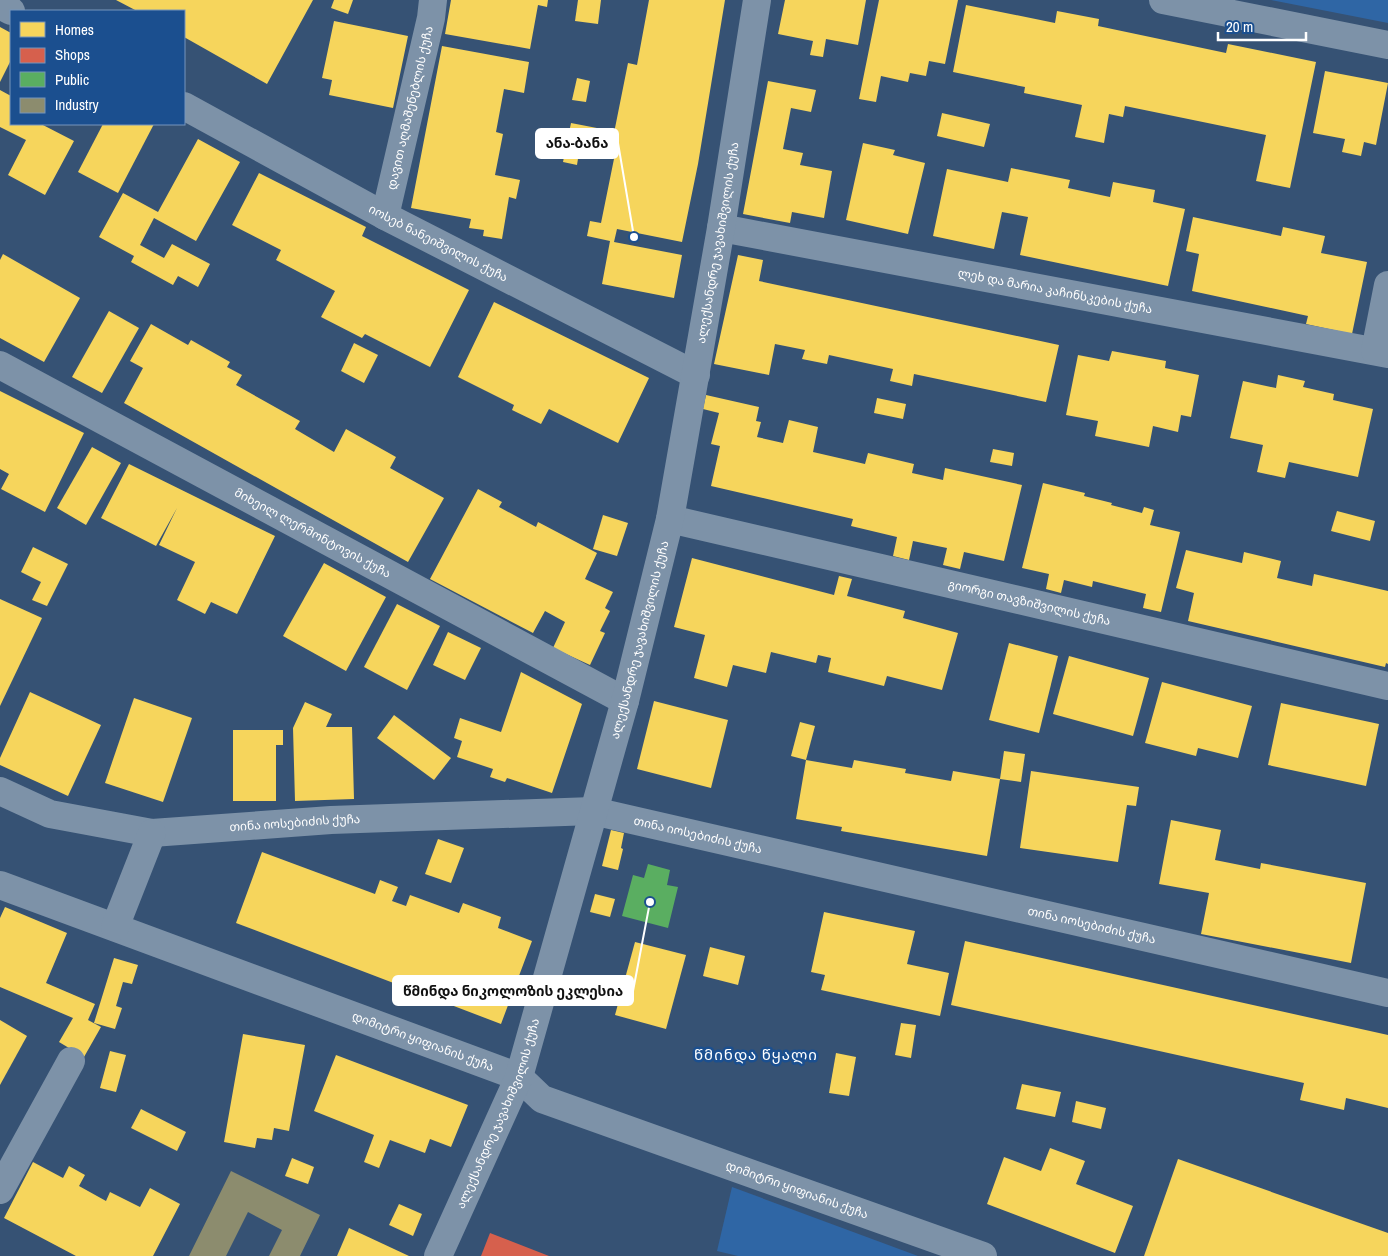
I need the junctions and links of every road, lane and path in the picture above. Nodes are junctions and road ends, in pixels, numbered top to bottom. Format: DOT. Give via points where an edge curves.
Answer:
graph roads {
  1 [pos="433,0"];
  2 [pos="757,0"];
  3 [pos="1163,0"];
  4 [pos="1388,45"];
  5 [pos="185,107"];
  6 [pos="384,216"];
  7 [pos="721,228"];
  8 [pos="1388,285"];
  9 [pos="1382,352"];
  10 [pos="0,365"];
  11 [pos="696,375"];
  12 [pos="670,519"];
  13 [pos="1388,686"];
  14 [pos="626,702"];
  15 [pos="0,791"];
  16 [pos="593,811"];
  17 [pos="152,832"];
  18 [pos="0,885"];
  19 [pos="115,928"];
  20 [pos="1388,994"];
  21 [pos="71,1061"];
  22 [pos="519,1077"];
  23 [pos="0,1190"];
  24 [pos="438,1256"];
  25 [pos="983,1256"];
  1 -- 6 [label="street, დავით აღმაშენებლის ქუჩა"];
  2 -- 7 [label="street, ალექსანდრე ჯავახიშვილის ქუჩა"];
  3 -- 4 [label="street"];
  5 -- 6 [label="street, იოსებ ნანეიშვილის ქუჩა"];
  6 -- 11 [label="street, იოსებ ნანეიშვილის ქუჩა"];
  7 -- 9 [label="street, ლეხ და მარია კაჩინსკების ქუჩა"];
  7 -- 11 [label="street, ალექსანდრე ჯავახიშვილის ქუჩა"];
  8 -- 9 [label="street"];
  10 -- 14 [label="street, მიხეილ ლერმონტოვის ქუჩა"];
  11 -- 12 [label="street, ალექსანდრე ჯავახიშვილის ქუჩა"];
  12 -- 13 [label="street, გიორგი თავზიშვილის ქუჩა"];
  12 -- 14 [label="street, ალექსანდრე ჯავახიშვილის ქუჩა"];
  14 -- 16 [label="street, ალექსანდრე ჯავახიშვილის ქუჩა"];
  15 -- 17 [label="street, თინა იოსებიძის ქუჩა" via="50,814"];
  16 -- 17 [label="street, თინა იოსებიძის ქუჩა" via="331,820"];
  16 -- 20 [label="street, თინა იოსებიძის ქუჩა"];
  16 -- 22 [label="street, ალექსანდრე ჯავახიშვილის ქუჩა"];
  17 -- 19 [label="street"];
  18 -- 19 [label="street, დიმიტრი ყიფიანის ქუჩა"];
  19 -- 22 [label="street, დიმიტრი ყიფიანის ქუჩა"];
  21 -- 23 [label="street"];
  22 -- 24 [label="street, ალექსანდრე ჯავახიშვილის ქუჩა"];
  22 -- 25 [label="street, დიმიტრი ყიფიანის ქუჩა" via="542,1099"];
}
